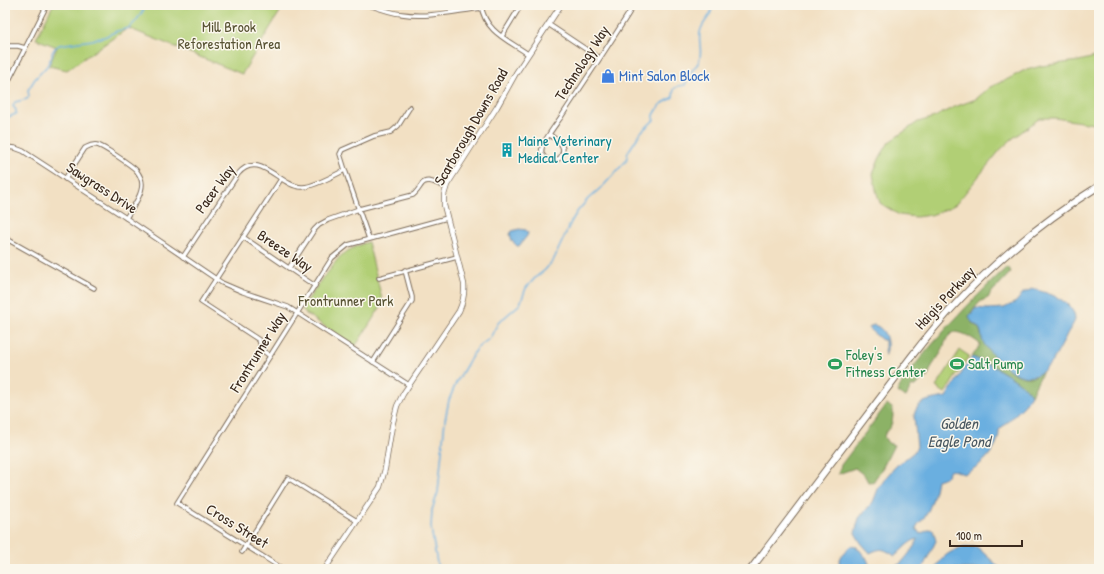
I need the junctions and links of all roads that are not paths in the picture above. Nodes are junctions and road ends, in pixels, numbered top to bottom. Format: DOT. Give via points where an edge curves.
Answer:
graph roads {
  1 [pos="47,5"];
  2 [pos="369,5"];
  3 [pos="521,5"];
  4 [pos="561,5"];
  5 [pos="634,5"];
  6 [pos="482,7"];
  7 [pos="548,24"];
  8 [pos="502,36"];
  9 [pos="5,46"];
  10 [pos="25,48"];
  11 [pos="528,54"];
  12 [pos="599,58"];
  13 [pos="5,88"];
  14 [pos="410,107"];
  15 [pos="550,135"];
  16 [pos="5,147"];
  17 [pos="345,170"];
  18 [pos="65,179"];
  19 [pos="281,179"];
  20 [pos="1099,186"];
  21 [pos="446,187"];
  22 [pos="359,209"];
  23 [pos="126,218"];
  24 [pos="447,218"];
  25 [pos="242,237"];
  26 [pos="5,238"];
  27 [pos="369,239"];
  28 [pos="183,257"];
  29 [pos="457,257"];
  30 [pos="288,268"];
  31 [pos="405,270"];
  32 [pos="215,278"];
  33 [pos="379,278"];
  34 [pos="315,286"];
  35 [pos="94,288"];
  36 [pos="298,312"];
  37 [pos="270,356"];
  38 [pos="373,362"];
  39 [pos="409,385"];
  40 [pos="177,503"];
  41 [pos="357,521"];
  42 [pos="246,546"];
  43 [pos="242,552"];
  44 [pos="283,569"];
  45 [pos="325,569"];
  46 [pos="751,569"];
  1 -- 10 [label="street"];
  2 -- 6 [label="street" via="393,13 412,15"];
  3 -- 8 [label="street"];
  4 -- 7 [label="street, Scarborough Downs Road"];
  5 -- 12 [label="street, Technology Way"];
  6 -- 8 [label="street" via="487,24"];
  7 -- 11 [label="street, Scarborough Downs Road"];
  7 -- 12 [label="street"];
  8 -- 11 [label="street"];
  9 -- 10 [label="street"];
  10 -- 13 [label="street"];
  11 -- 21 [label="street, Scarborough Downs Road"];
  12 -- 15 [label="street, Technology Way"];
  14 -- 17 [label="street" via="391,132 374,136 342,150 340,154"];
  15 -- 15 [label="street, Technology Way" via="542,150 546,159 554,161 560,158 563,147"];
  16 -- 18 [label="street, Sawgrass Drive" via="23,151"];
  17 -- 19 [label="street, Pacer Way" via="306,187 295,186"];
  17 -- 22 [label="street"];
  18 -- 23 [label="street, Sawgrass Drive"];
  18 -- 23 [label="street" via="87,147 97,145 108,151 134,168 141,180 140,194"];
  19 -- 25 [label="street"];
  19 -- 28 [label="street, Pacer Way" via="258,166 248,166 241,170"];
  20 -- 46 [label="main road, Haigis Parkway" via="1023,240 960,298 926,337"];
  21 -- 22 [label="street" via="425,181 413,195"];
  21 -- 24 [label="street, Scarborough Downs Road" via="444,199"];
  22 -- 27 [label="street"];
  22 -- 30 [label="street" via="319,225"];
  23 -- 28 [label="street, Sawgrass Drive"];
  24 -- 27 [label="street, Frontrunner Way"];
  24 -- 29 [label="street, Scarborough Downs Road"];
  25 -- 30 [label="street, Breeze Way"];
  25 -- 32 [label="street"];
  26 -- 35 [label="street"];
  27 -- 34 [label="street, Frontrunner Way" via="348,245 340,251 332,258"];
  28 -- 32 [label="street, Sawgrass Drive"];
  29 -- 31 [label="street"];
  29 -- 39 [label="street, Scarborough Downs Road" via="464,287 462,304"];
  30 -- 34 [label="street, Breeze Way"];
  31 -- 33 [label="street"];
  31 -- 38 [label="street" via="412,301"];
  32 -- 36 [label="street, Sawgrass Drive" via="230,287 278,302"];
  32 -- 37 [label="street" via="201,302 259,340 262,350"];
  34 -- 36 [label="street, Frontrunner Way"];
  36 -- 37 [label="street, Frontrunner Way"];
  36 -- 38 [label="street, Sawgrass Drive"];
  37 -- 40 [label="street, Frontrunner Way"];
  38 -- 39 [label="street, Sawgrass Drive"];
  39 -- 41 [label="street, Scarborough Downs Road" via="394,415 380,487"];
  40 -- 42 [label="street, Cross Street"];
  41 -- 42 [label="street" via="288,478"];
  41 -- 45 [label="street, Scarborough Downs Road"];
  42 -- 43 [label="street"];
  42 -- 44 [label="street, Cross Street"];
}
